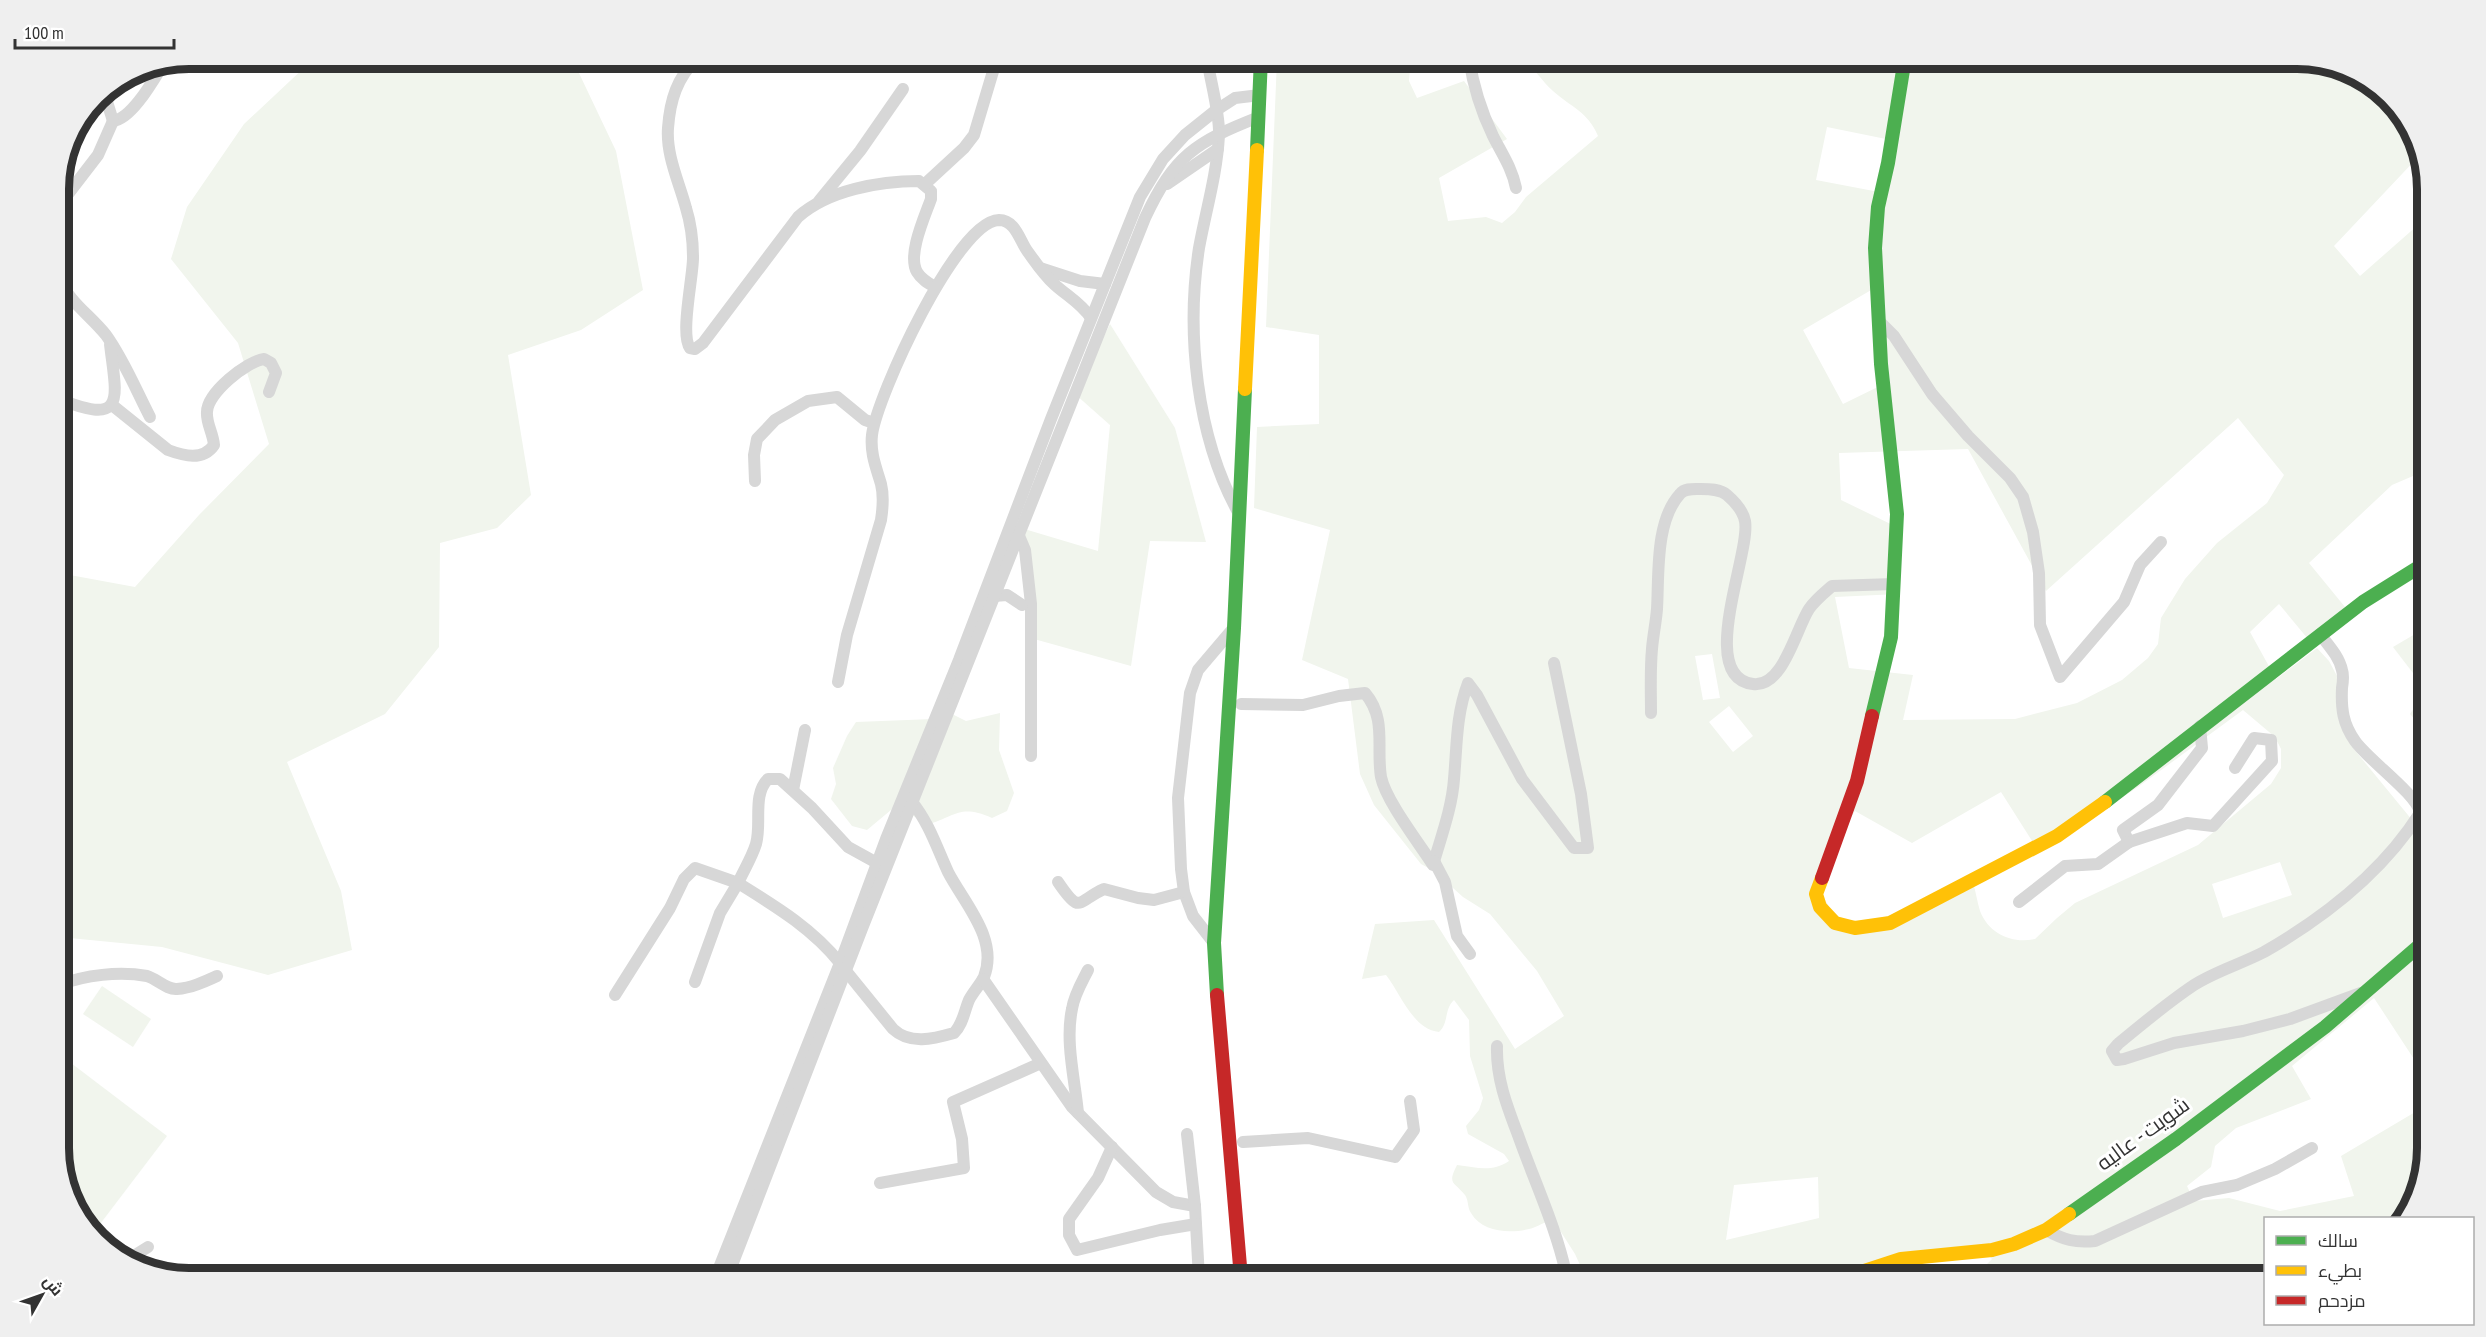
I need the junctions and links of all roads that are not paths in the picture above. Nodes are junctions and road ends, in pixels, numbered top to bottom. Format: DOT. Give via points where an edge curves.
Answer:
graph roads {
  1 [pos="688,69"];
  2 [pos="994,69"];
  3 [pos="1209,69"];
  4 [pos="1261,69"];
  5 [pos="1271,69"];
  6 [pos="1471,69"];
  7 [pos="1903,69"];
  8 [pos="157,73"];
  9 [pos="148,76"];
  10 [pos="151,82"];
  11 [pos="903,89"];
  12 [pos="1260,95"];
  13 [pos="107,102"];
  14 [pos="1215,111"];
  15 [pos="1259,117"];
  16 [pos="113,121"];
  17 [pos="1219,133"];
  18 [pos="1218,149"];
  19 [pos="925,184"];
  20 [pos="1516,188"];
  21 [pos="1158,189"];
  22 [pos="69,193"];
  23 [pos="818,202"];
  24 [pos="1040,268"];
  25 [pos="1105,284"];
  26 [pos="935,287"];
  27 [pos="69,298"];
  28 [pos="1091,318"];
  29 [pos="1878,320"];
  30 [pos="109,341"];
  31 [pos="269,392"];
  32 [pos="69,403"];
  33 [pos="112,405"];
  34 [pos="150,417"];
  35 [pos="874,423"];
  36 [pos="755,481"];
  37 [pos="1238,513"];
  38 [pos="1014,532"];
  39 [pos="2161,542"];
  40 [pos="2417,568"];
  41 [pos="1894,584"];
  42 [pos="994,596"];
  43 [pos="1022,605"];
  44 [pos="1234,628"];
  45 [pos="2320,634"];
  46 [pos="1029,649"];
  47 [pos="1554,663"];
  48 [pos="837,682"];
  49 [pos="1241,704"];
  50 [pos="1651,713"];
  51 [pos="2200,726"];
  52 [pos="805,730"];
  53 [pos="1031,756"];
  54 [pos="2235,768"];
  55 [pos="1231,773"];
  56 [pos="793,790"];
  57 [pos="912,802"];
  58 [pos="2417,804"];
  59 [pos="2417,821"];
  60 [pos="891,841"];
  61 [pos="2129,842"];
  62 [pos="1434,861"];
  63 [pos="877,863"];
  64 [pos="1058,882"];
  65 [pos="738,883"];
  66 [pos="1184,892"];
  67 [pos="2019,902"];
  68 [pos="1214,943"];
  69 [pos="2417,948"];
  70 [pos="1470,954"];
  71 [pos="843,967"];
  72 [pos="1088,970"];
  73 [pos="217,976"];
  74 [pos="983,979"];
  75 [pos="69,982"];
  76 [pos="695,982"];
  77 [pos="2368,991"];
  78 [pos="615,995"];
  79 [pos="1497,1046"];
  80 [pos="1041,1063"];
  81 [pos="1410,1101"];
  82 [pos="1234,1111"];
  83 [pos="1078,1113"];
  84 [pos="1187,1134"];
  85 [pos="1243,1142"];
  86 [pos="1112,1147"];
  87 [pos="2312,1148"];
  88 [pos="880,1183"];
  89 [pos="1195,1206"];
  90 [pos="1196,1224"];
  91 [pos="2046,1230"];
  92 [pos="148,1247"];
  93 [pos="135,1255"];
  94 [pos="719,1268"];
  95 [pos="731,1268"];
  96 [pos="1198,1268"];
  97 [pos="1242,1268"];
  98 [pos="1243,1268"];
  99 [pos="1564,1268"];
  100 [pos="1874,1268"];
  1 -- 23 [label="street" via="678,81 668,132 690,221 693,260 686,330 690,348 703,343 798,217"];
  2 -- 19 [label="street" via="974,135"];
  3 -- 14 [label="street"];
  4 -- 12 [label="main road"];
  5 -- 49 [label="main road"];
  6 -- 20 [label="street" via="1476,93 1493,137 1514,174"];
  7 -- 29 [label="main road" via="1878,207"];
  8 -- 10 [label="street"];
  9 -- 10 [label="street"];
  10 -- 16 [label="street" via="128,114"];
  11 -- 23 [label="street"];
  12 -- 14 [label="street" via="1235,99"];
  12 -- 15 [label="main road"];
  13 -- 16 [label="street"];
  14 -- 17 [label="street"];
  14 -- 25 [label="street" via="1185,135 1149,180"];
  15 -- 17 [label="street"];
  15 -- 37 [label="main road"];
  16 -- 22 [label="street" via="98,155"];
  17 -- 18 [label="street"];
  17 -- 21 [label="street" via="1176,164"];
  18 -- 21 [label="street"];
  18 -- 37 [label="street" via="1196,276 1195,349 1214,459"];
  19 -- 23 [label="street" via="888,183"];
  19 -- 26 [label="street" via="931,199 914,254 915,270"];
  21 -- 38 [label="street"];
  24 -- 25 [label="street" via="1080,281"];
  24 -- 26 [label="street" via="1015,229 999,220 971,236"];
  24 -- 28 [label="street"];
  25 -- 28 [label="street"];
  26 -- 35 [label="street"];
  27 -- 30 [label="street"];
  28 -- 38 [label="street"];
  29 -- 39 [label="street" via="1894,336 1932,394 2023,497 2039,573 2040,625 2060,677 2124,602 2140,565"];
  29 -- 41 [label="main road" via="1897,514"];
  30 -- 33 [label="street" via="117,389"];
  30 -- 34 [label="street"];
  31 -- 33 [label="street" via="276,373 264,359 218,389 206,413 214,445 200,456 168,450"];
  32 -- 33 [label="street" via="92,411"];
  35 -- 36 [label="street" via="837,397 807,400 776,420 757,439"];
  35 -- 48 [label="street" via="872,449 884,501"];
  37 -- 44 [label="main road"];
  38 -- 42 [label="street"];
  38 -- 43 [label="street"];
  38 -- 46 [label="street" via="1025,550"];
  38 -- 60 [label="street"];
  40 -- 45 [label="main road"];
  41 -- 50 [label="street" via="1832,586 1810,608 1776,674 1762,684 1750,684 1730,667 1727,654 1729,612 1745,522 1742,512 1725,493 1689,489 1680,493 1666,522 1658,562"];
  41 -- 51 [label="main road" via="1891,637 1862,761 1816,894 1824,914 1848,929 1890,923 2057,836"];
  42 -- 43 [label="street" via="1007,595"];
  42 -- 57 [label="street"];
  43 -- 46 [label="street"];
  44 -- 55 [label="main road"];
  44 -- 66 [label="street" via="1198,670 1190,693 1178,798"];
  45 -- 51 [label="main road"];
  45 -- 58 [label="street" via="2342,669 2342,717 2349,732 2363,753"];
  46 -- 53 [label="street"];
  47 -- 62 [label="street" via="1588,848 1574,848 1543,808 1522,779 1468,683 1456,731 1454,781"];
  49 -- 55 [label="main road"];
  49 -- 62 [label="street" via="1303,705 1365,693 1375,706 1381,778 1433,865"];
  51 -- 61 [label="street" via="2202,748 2158,805 2123,830"];
  52 -- 56 [label="street"];
  54 -- 61 [label="street" via="2254,738 2271,740 2272,761 2214,826 2187,823"];
  55 -- 68 [label="main road"];
  55 -- 82 [label="main road" via="1228,942"];
  56 -- 63 [label="street" via="848,847"];
  56 -- 65 [label="street" via="780,779 764,783 756,845"];
  57 -- 60 [label="street"];
  57 -- 74 [label="street" via="922,814 948,872 983,933 987,962"];
  59 -- 77 [label="street" via="2355,889 2262,953 2193,986 2118,1044 2112,1051 2113,1057 2124,1059 2174,1043 2275,1023"];
  60 -- 63 [label="street"];
  60 -- 71 [label="street"];
  61 -- 67 [label="street" via="2098,864 2065,866"];
  62 -- 70 [label="street" via="1445,882 1457,936"];
  63 -- 71 [label="street"];
  64 -- 66 [label="street" via="1070,899 1078,903 1104,889 1154,900"];
  65 -- 71 [label="street" via="794,918"];
  65 -- 76 [label="street" via="720,913"];
  65 -- 78 [label="street" via="695,868 684,879"];
  66 -- 68 [label="street" via="1193,916"];
  68 -- 82 [label="main road" via="1218,1018"];
  69 -- 77 [label="main road, شويت - عاليه"];
  71 -- 74 [label="street" via="893,1029 915,1040 954,1033"];
  71 -- 94 [label="street"];
  71 -- 95 [label="street"];
  72 -- 83 [label="street" via="1075,997 1070,1021"];
  73 -- 75 [label="street" via="174,990 148,977 82,977"];
  74 -- 80 [label="street"];
  77 -- 91 [label="main road, شويت - عاليه" via="2176,1138"];
  79 -- 99 [label="street" via="1505,1100 1554,1228"];
  80 -- 83 [label="street"];
  80 -- 88 [label="street" via="953,1102 964,1168"];
  81 -- 85 [label="street" via="1414,1130 1395,1157 1308,1138"];
  82 -- 85 [label="main road"];
  82 -- 97 [label="main road"];
  83 -- 86 [label="street"];
  84 -- 89 [label="street"];
  85 -- 98 [label="main road"];
  86 -- 89 [label="street" via="1156,1192 1173,1202"];
  86 -- 90 [label="street" via="1098,1178 1069,1219 1069,1235 1077,1250"];
  87 -- 91 [label="street" via="2254,1178 2202,1192 2095,1240 2077,1243"];
  89 -- 90 [label="street"];
  90 -- 96 [label="street"];
  91 -- 100 [label="main road, شويت - عاليه" via="1992,1250 1901,1259"];
  92 -- 93 [label="street"];
}
